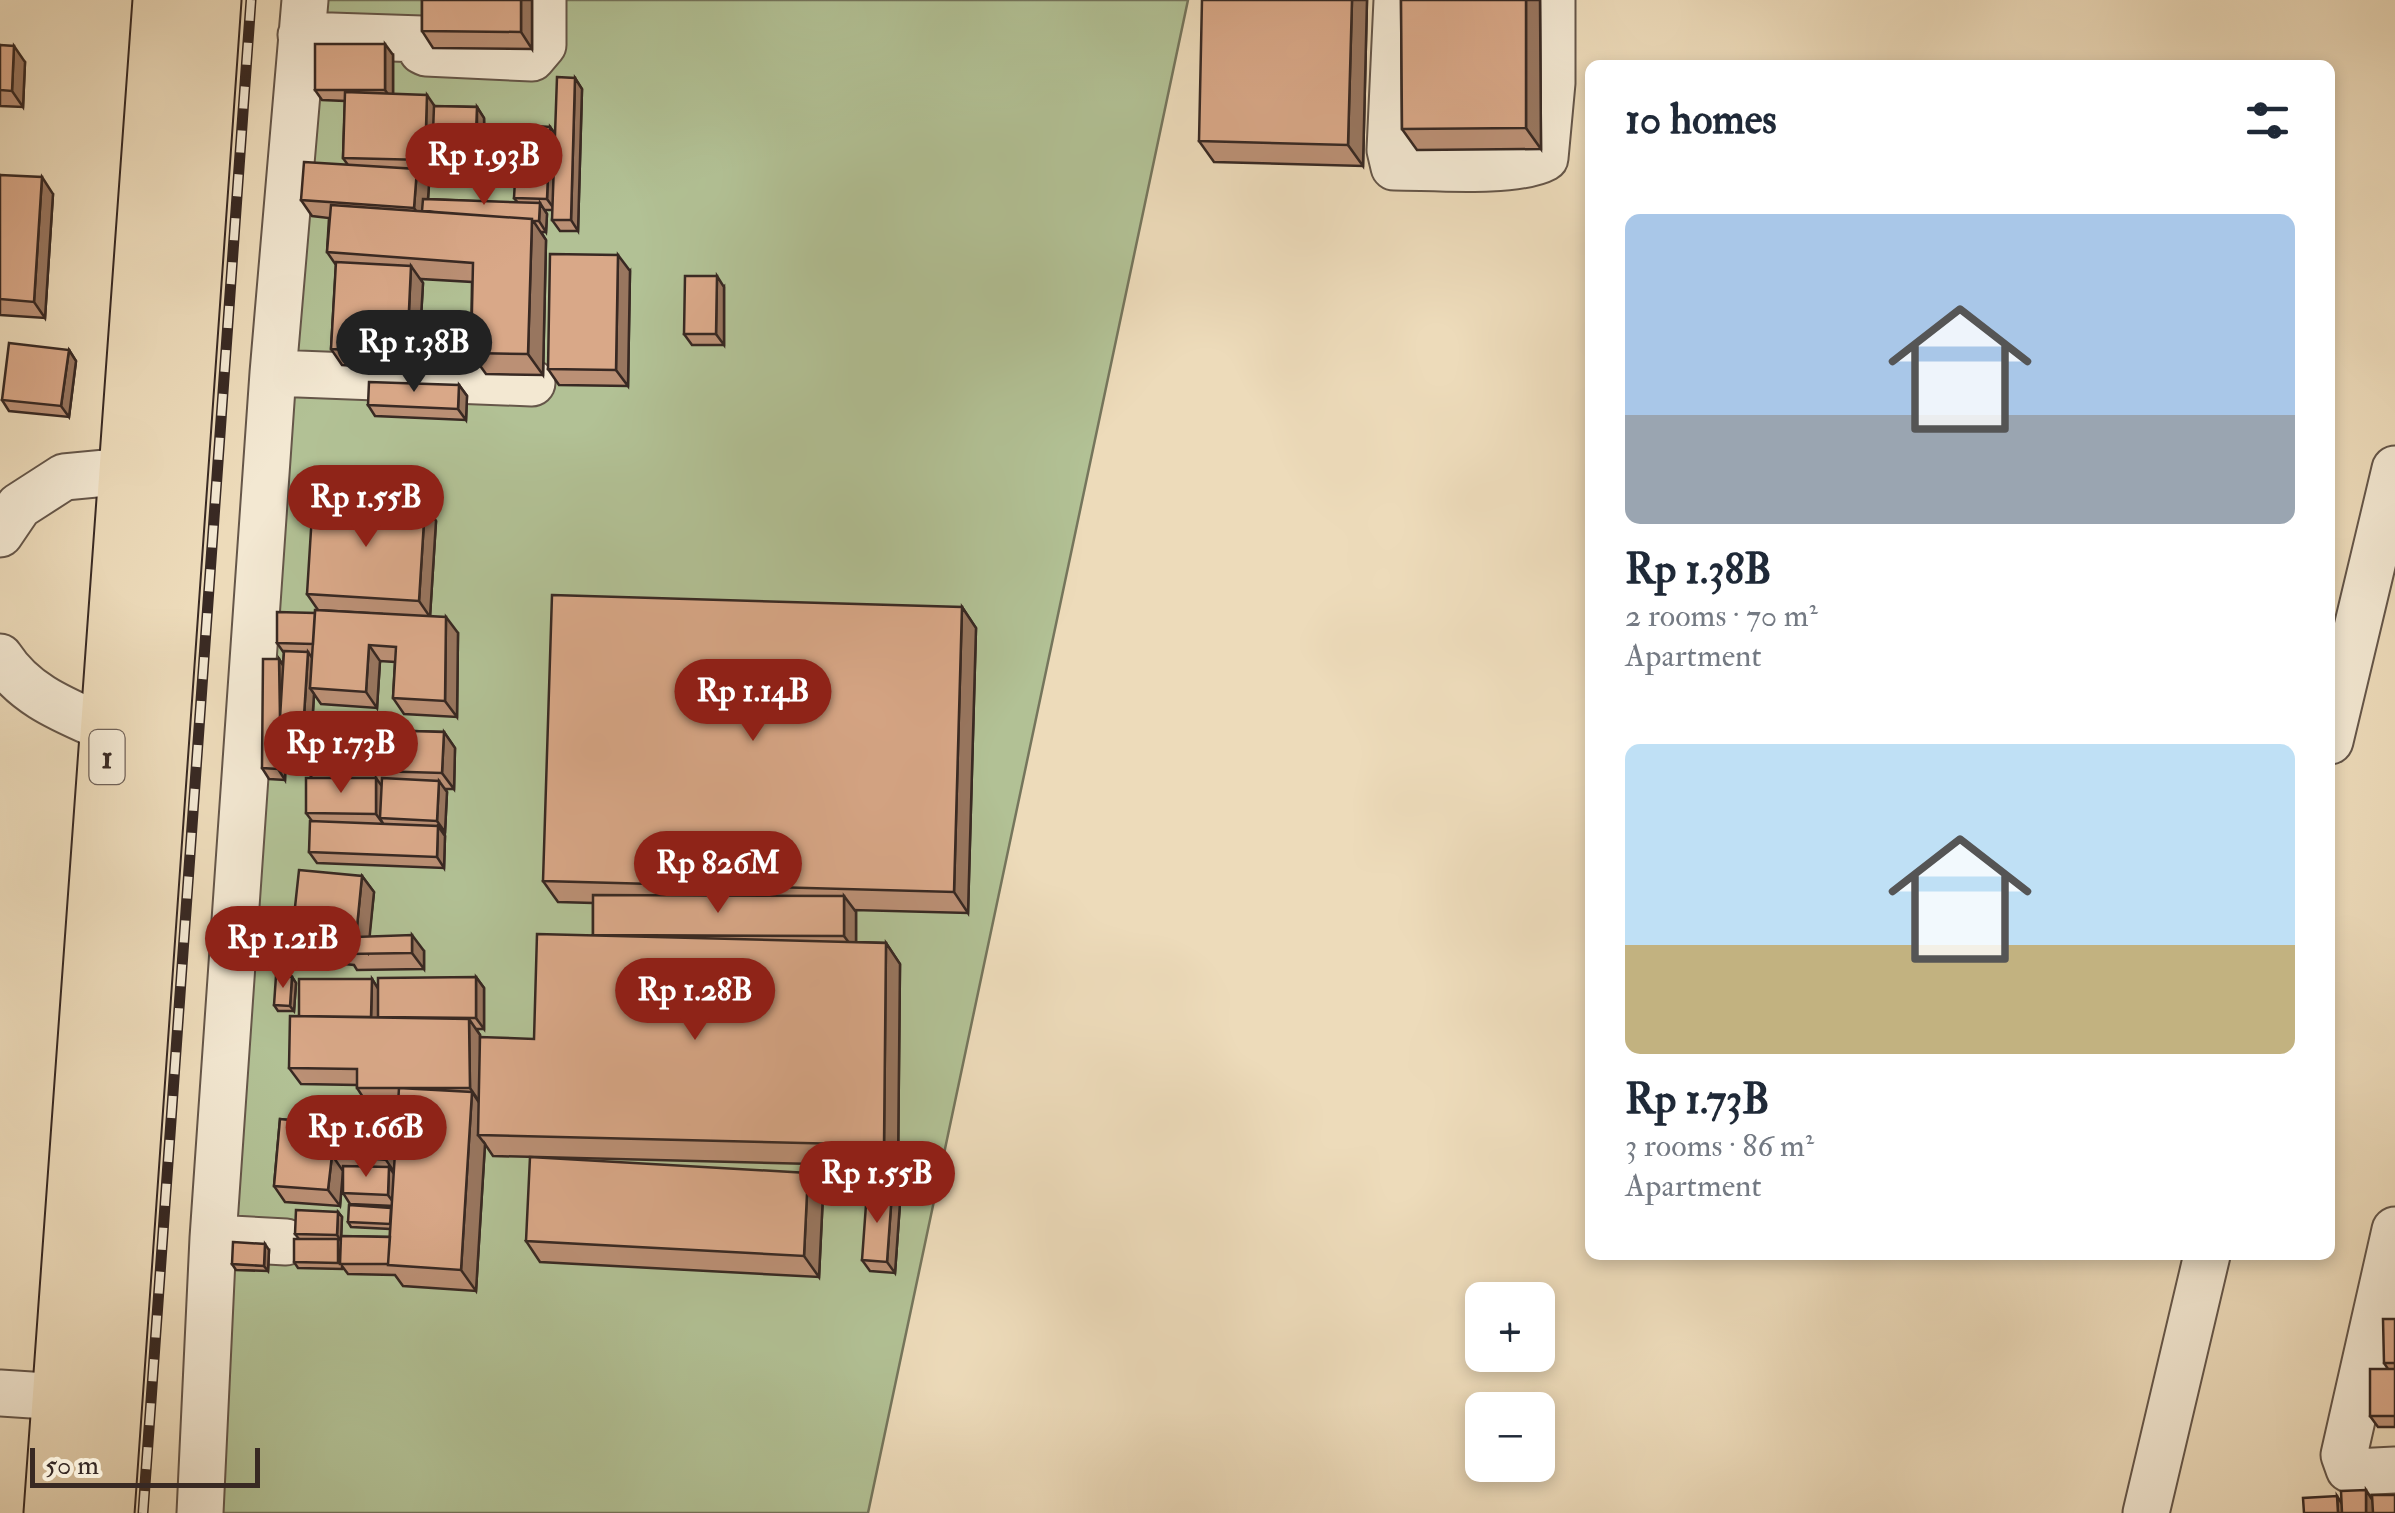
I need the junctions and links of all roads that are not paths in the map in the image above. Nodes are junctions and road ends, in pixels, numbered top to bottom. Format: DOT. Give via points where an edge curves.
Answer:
graph roads {
  1 [pos="161,0"];
  2 [pos="213,0"];
  3 [pos="543,0"];
  4 [pos="1397,0"];
  5 [pos="1552,0"];
  6 [pos="303,17"];
  7 [pos="423,20"];
  8 [pos="273,372"];
  9 [pos="532,383"];
  10 [pos="2395,469"];
  11 [pos="127,471"];
  12 [pos="0,534"];
  13 [pos="0,656"];
  14 [pos="2335,720"];
  15 [pos="109,730"];
  16 [pos="213,1238"];
  17 [pos="286,1242"];
  18 [pos="2392,1258"];
  19 [pos="2206,1260"];
  20 [pos="0,1392"];
  21 [pos="60,1397"];
  22 [pos="114,1400"];
  23 [pos="2395,1470"];
  24 [pos="52,1513"];
  25 [pos="106,1513"];
  26 [pos="200,1513"];
  27 [pos="2146,1513"];
  1 -- 11 [label="highway, 1"];
  2 -- 22 [label="highway, 1"];
  3 -- 7 [label="street" via="543,46 532,58 426,53"];
  4 -- 5 [label="street" via="1390,150 1394,167 1433,168 1532,166 1545,158"];
  6 -- 7 [label="street"];
  6 -- 8 [label="street"];
  8 -- 9 [label="street"];
  8 -- 16 [label="street"];
  10 -- 14 [label="street"];
  11 -- 12 [label="street" via="64,477 19,506"];
  11 -- 15 [label="highway, 1"];
  13 -- 15 [label="street" via="34,694"];
  15 -- 21 [label="highway, 1"];
  16 -- 17 [label="street"];
  16 -- 26 [label="street"];
  18 -- 23 [label="street" via="2344,1455 2355,1472"];
  19 -- 27 [label="street"];
  20 -- 21 [label="street"];
  21 -- 22 [label="street"];
  21 -- 24 [label="highway, 1"];
  22 -- 25 [label="highway, 1"];
}
